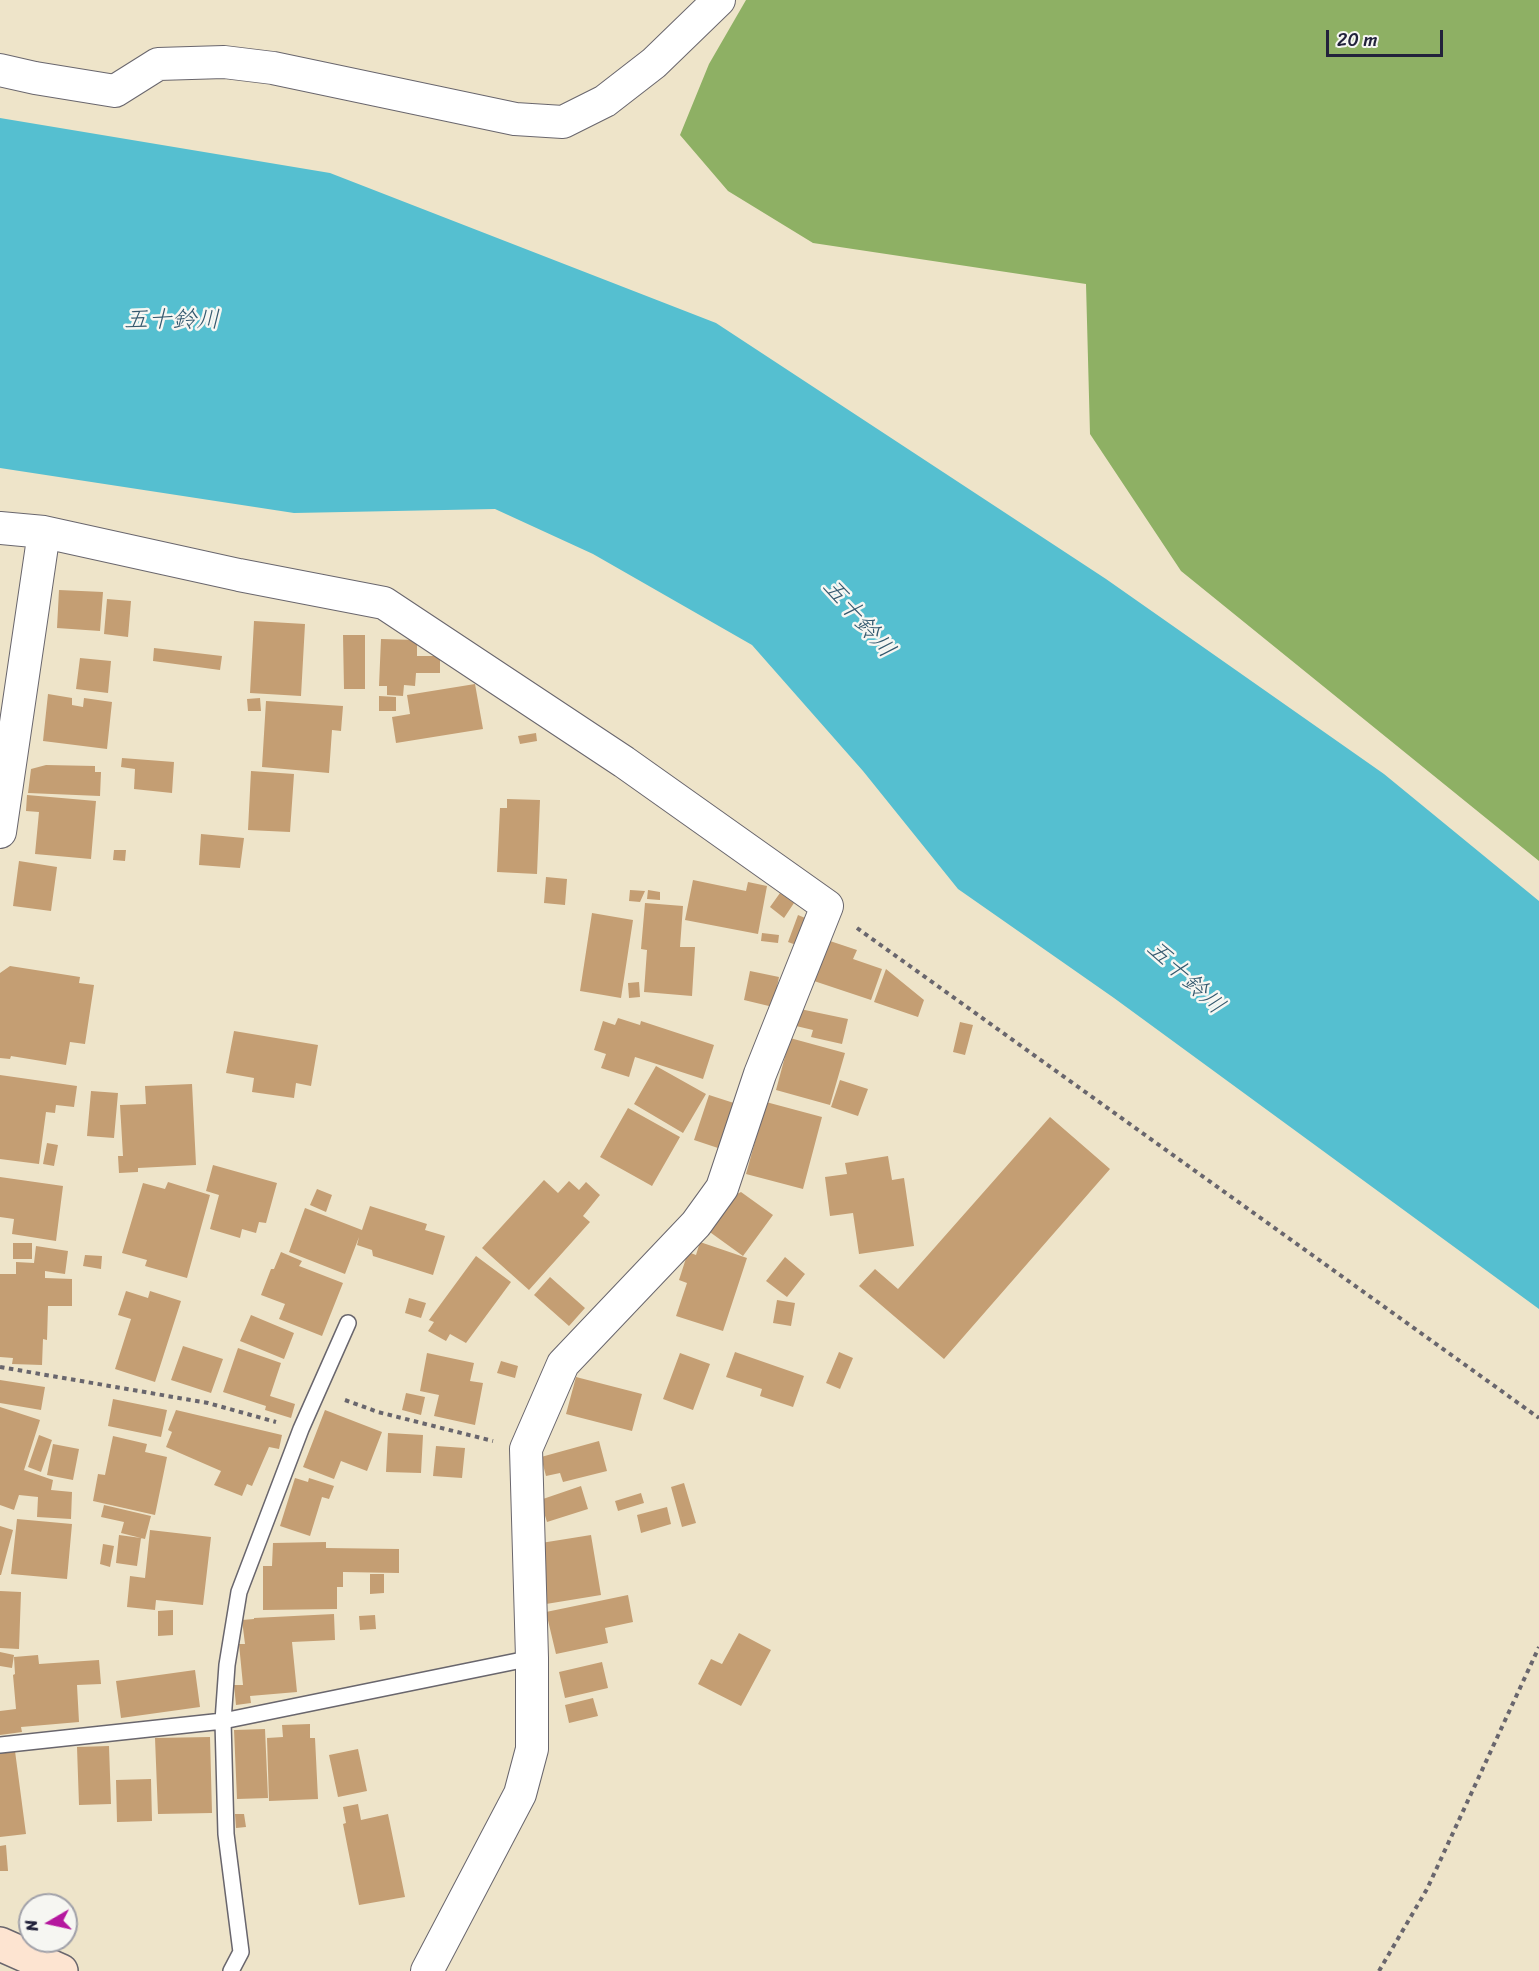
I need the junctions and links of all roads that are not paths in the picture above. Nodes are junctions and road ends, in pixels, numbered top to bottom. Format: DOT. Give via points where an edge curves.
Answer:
graph roads {
  1 [pos="719,0"];
  2 [pos="0,70"];
  3 [pos="0,528"];
  4 [pos="44,532"];
  5 [pos="0,832"];
  6 [pos="348,1323"];
  7 [pos="532,1658"];
  8 [pos="223,1721"];
  9 [pos="0,1745"];
  10 [pos="0,1944"];
  11 [pos="61,1971"];
  12 [pos="231,1971"];
  13 [pos="427,1971"];
  1 -- 2 [label="street" via="646,70 605,101 563,122 515,119 273,68 224,62 158,64 115,90"];
  3 -- 4 [label="street"];
  4 -- 5 [label="street"];
  4 -- 7 [label="street" via="384,603 624,762 827,906 760,1074 722,1188 696,1224 563,1364 526,1449"];
  6 -- 8 [label="lane" via="301,1430 239,1592"];
  7 -- 8 [label="lane"];
  7 -- 13 [label="street" via="532,1749 519,1794"];
  8 -- 9 [label="lane"];
  8 -- 12 [label="lane" via="226,1834 241,1952"];
  10 -- 11 [label="main road"];
}
